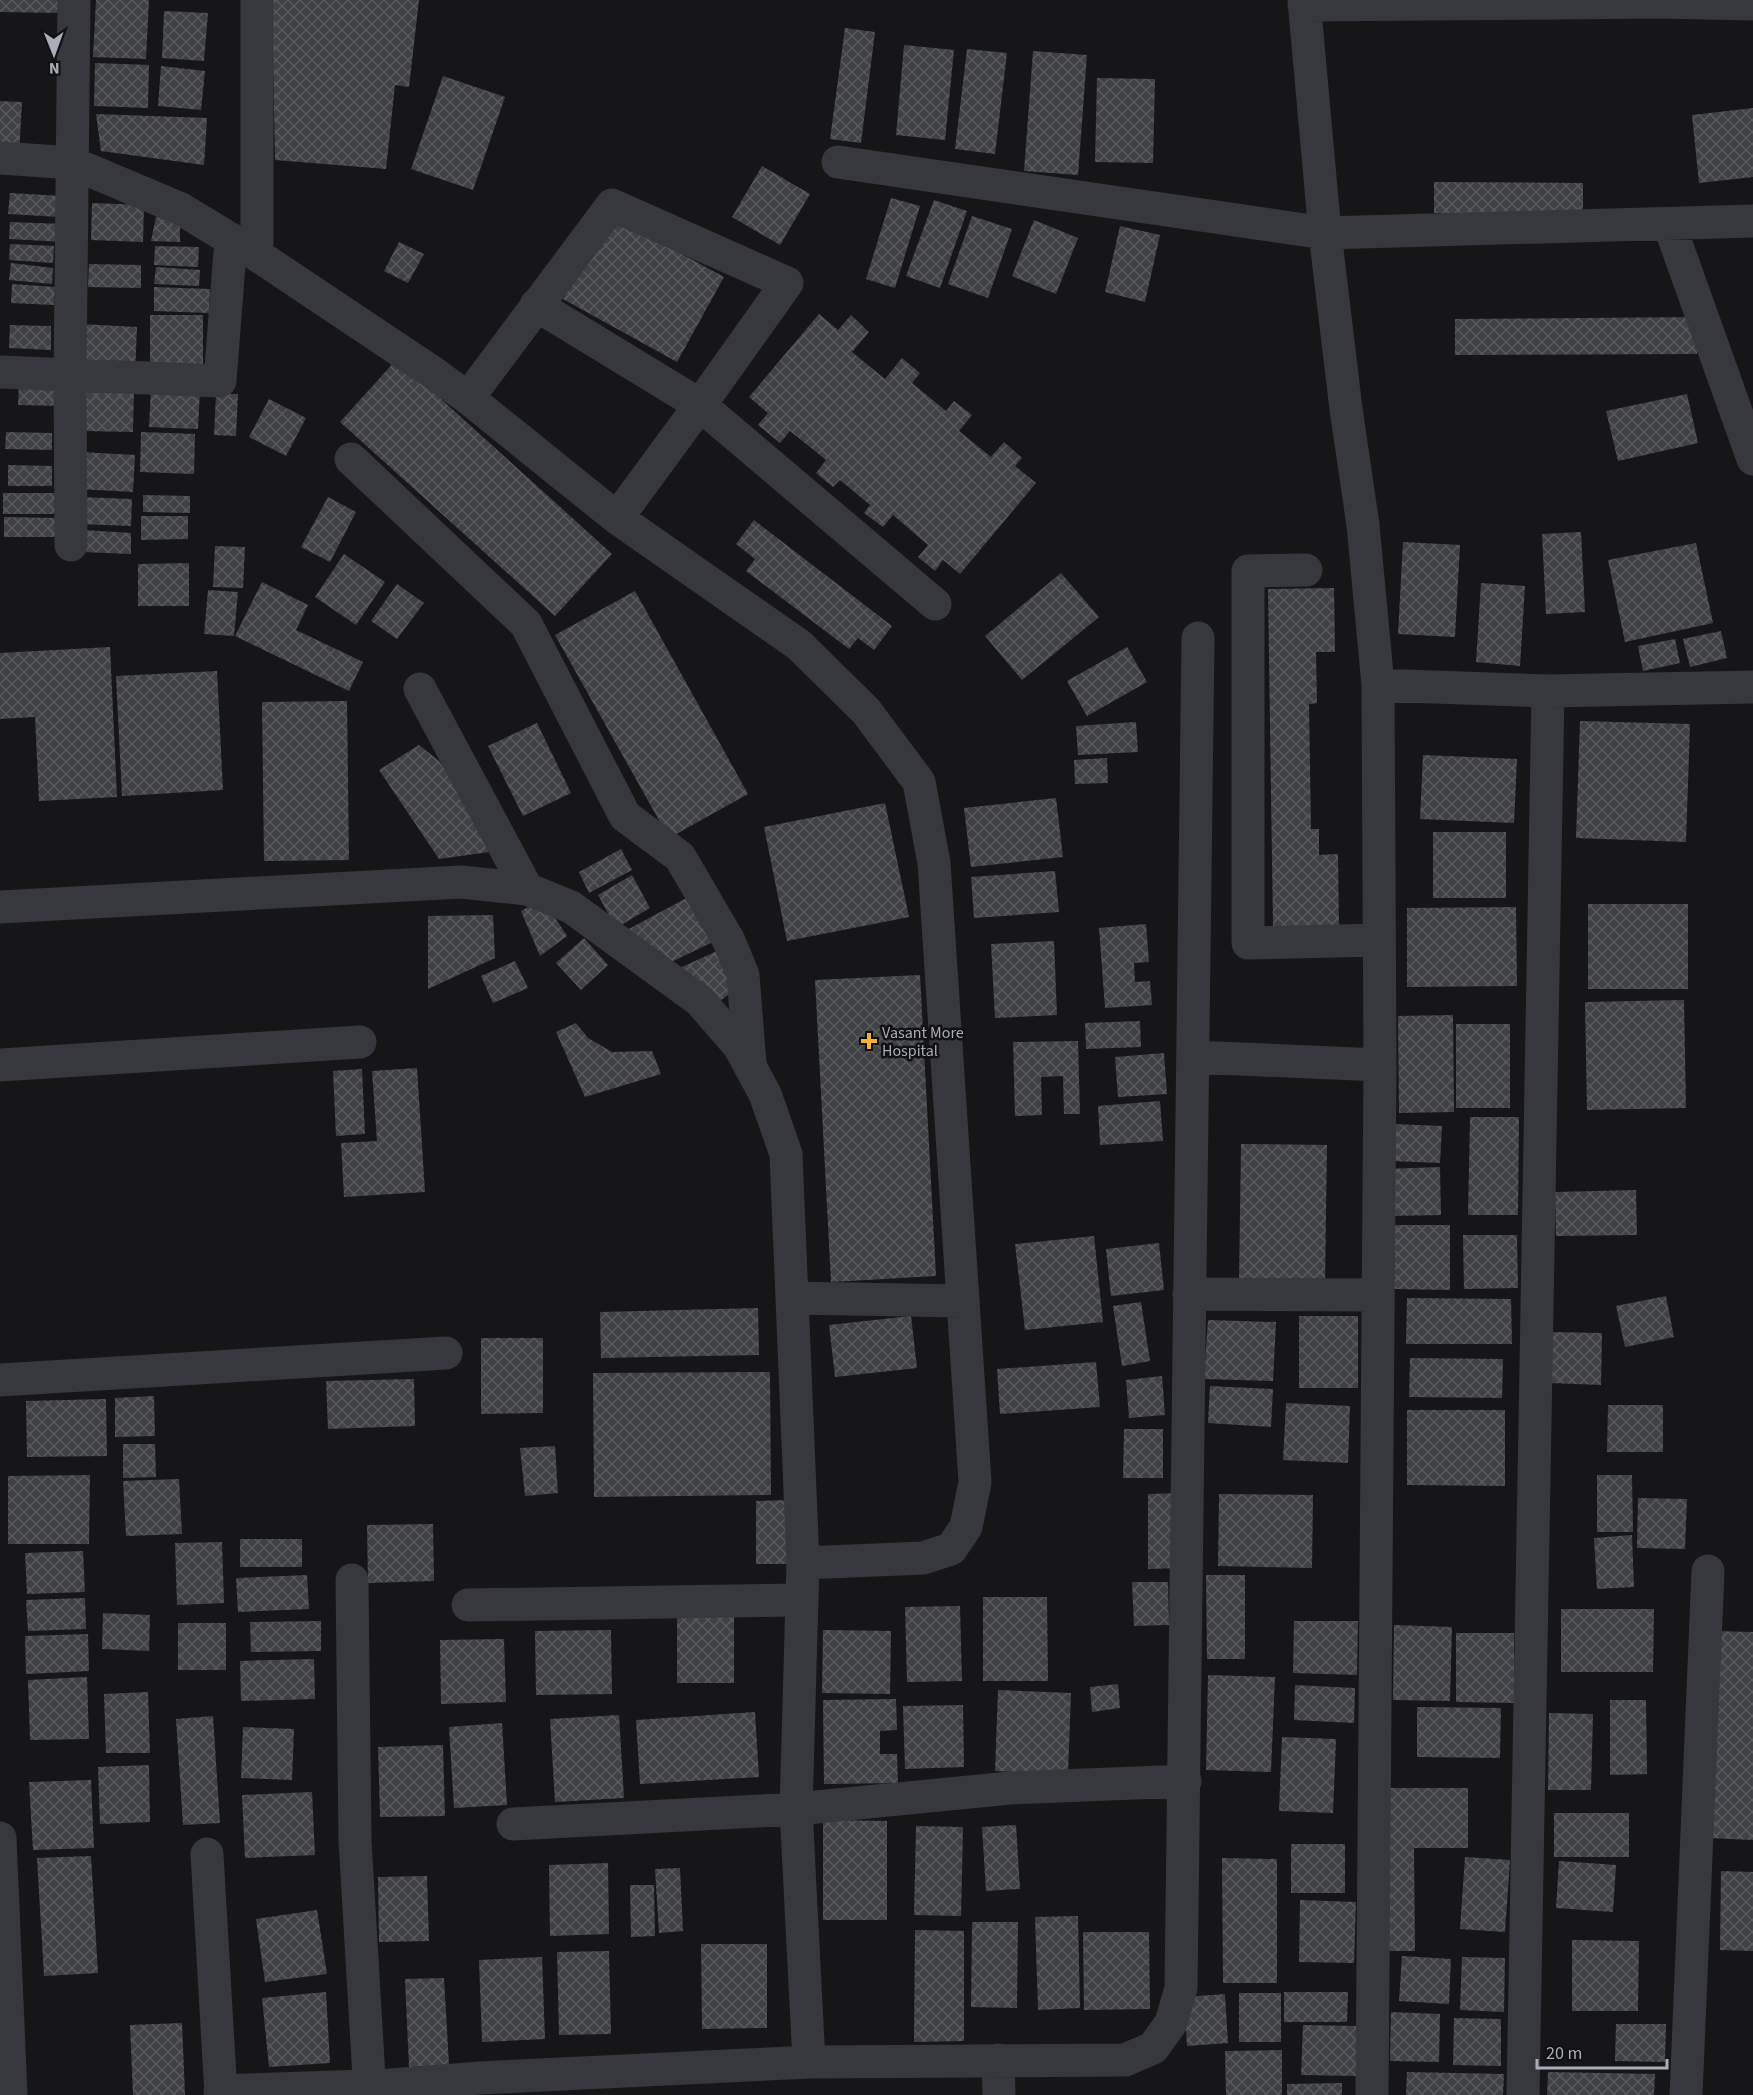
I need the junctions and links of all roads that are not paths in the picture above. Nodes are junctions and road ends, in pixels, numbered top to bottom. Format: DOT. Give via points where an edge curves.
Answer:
graph roads {
  1 [pos="74,0"];
  2 [pos="257,0"];
  3 [pos="1660,1"];
  4 [pos="1304,3"];
  5 [pos="1753,4"];
  6 [pos="0,158"];
  7 [pos="838,162"];
  8 [pos="72,163"];
  9 [pos="1753,221"];
  10 [pos="1669,224"];
  11 [pos="1325,233"];
  12 [pos="244,247"];
  13 [pos="536,305"];
  14 [pos="0,372"];
  15 [pos="70,375"];
  16 [pos="468,398"];
  17 [pos="700,405"];
  18 [pos="351,459"];
  19 [pos="1753,459"];
  20 [pos="617,518"];
  21 [pos="71,545"];
  22 [pos="1306,570"];
  23 [pos="935,604"];
  24 [pos="1198,638"];
  25 [pos="1378,685"];
  26 [pos="1753,687"];
  27 [pos="420,689"];
  28 [pos="1548,691"];
  29 [pos="527,889"];
  30 [pos="0,907"];
  31 [pos="1379,940"];
  32 [pos="360,1042"];
  33 [pos="1193,1057"];
  34 [pos="0,1065"];
  35 [pos="1380,1065"];
  36 [pos="750,1066"];
  37 [pos="1189,1293"];
  38 [pos="1378,1294"];
  39 [pos="792,1298"];
  40 [pos="963,1301"];
  41 [pos="446,1353"];
  42 [pos="0,1380"];
  43 [pos="803,1563"];
  44 [pos="1708,1571"];
  45 [pos="352,1580"];
  46 [pos="802,1600"];
  47 [pos="468,1605"];
  48 [pos="1185,1781"];
  49 [pos="796,1809"];
  50 [pos="513,1824"];
  51 [pos="0,1838"];
  52 [pos="207,1854"];
  53 [pos="998,2060"];
  54 [pos="809,2061"];
  55 [pos="657,2082"];
  56 [pos="370,2090"];
  57 [pos="221,2093"];
  58 [pos="11,2095"];
  59 [pos="999,2095"];
  60 [pos="1372,2095"];
  61 [pos="1522,2095"];
  62 [pos="1686,2095"];
  1 -- 8 [label="street"];
  2 -- 12 [label="street"];
  3 -- 4 [label="street"];
  3 -- 5 [label="street"];
  4 -- 11 [label="street"];
  6 -- 8 [label="street"];
  7 -- 11 [label="street"];
  8 -- 12 [label="street" via="181,209"];
  8 -- 15 [label="street"];
  9 -- 10 [label="street"];
  10 -- 11 [label="street"];
  10 -- 19 [label="street"];
  11 -- 25 [label="street" via="1363,525"];
  12 -- 15 [label="street" via="220,381"];
  12 -- 16 [label="street"];
  13 -- 16 [label="street"];
  13 -- 17 [label="street"];
  13 -- 17 [label="street" via="612,205 787,283"];
  14 -- 15 [label="street"];
  15 -- 21 [label="street"];
  16 -- 20 [label="street"];
  17 -- 20 [label="street"];
  17 -- 23 [label="street"];
  18 -- 36 [label="street" via="526,624 625,816 680,857 729,941 743,975"];
  20 -- 40 [label="street" via="799,645 866,711 919,782 934,863"];
  22 -- 31 [label="street" via="1248,571 1248,943"];
  24 -- 33 [label="street"];
  25 -- 28 [label="street"];
  25 -- 31 [label="street"];
  26 -- 28 [label="street"];
  27 -- 29 [label="street"];
  28 -- 61 [label="street"];
  29 -- 30 [label="street" via="461,882"];
  29 -- 36 [label="street" via="571,907 700,1000 739,1046"];
  31 -- 35 [label="street"];
  32 -- 34 [label="street"];
  33 -- 35 [label="street"];
  33 -- 37 [label="street"];
  35 -- 38 [label="street"];
  36 -- 39 [label="street" via="765,1094 786,1155"];
  37 -- 38 [label="street"];
  37 -- 48 [label="street"];
  38 -- 60 [label="street"];
  39 -- 40 [label="street"];
  39 -- 43 [label="street"];
  40 -- 43 [label="street" via="975,1482 966,1527 951,1549 923,1558"];
  41 -- 42 [label="street"];
  43 -- 46 [label="street"];
  44 -- 62 [label="street"];
  45 -- 56 [label="street" via="355,1840"];
  46 -- 47 [label="street"];
  46 -- 49 [label="street"];
  48 -- 49 [label="street" via="1010,1788"];
  48 -- 53 [label="street" via="1180,1988 1171,2023 1153,2048 1125,2060"];
  49 -- 50 [label="street"];
  49 -- 54 [label="street"];
  51 -- 58 [label="street"];
  52 -- 57 [label="street"];
  53 -- 54 [label="street"];
  53 -- 59 [label="street"];
  54 -- 55 [label="street"];
  55 -- 56 [label="street" via="480,2078"];
  56 -- 57 [label="street"];
}
